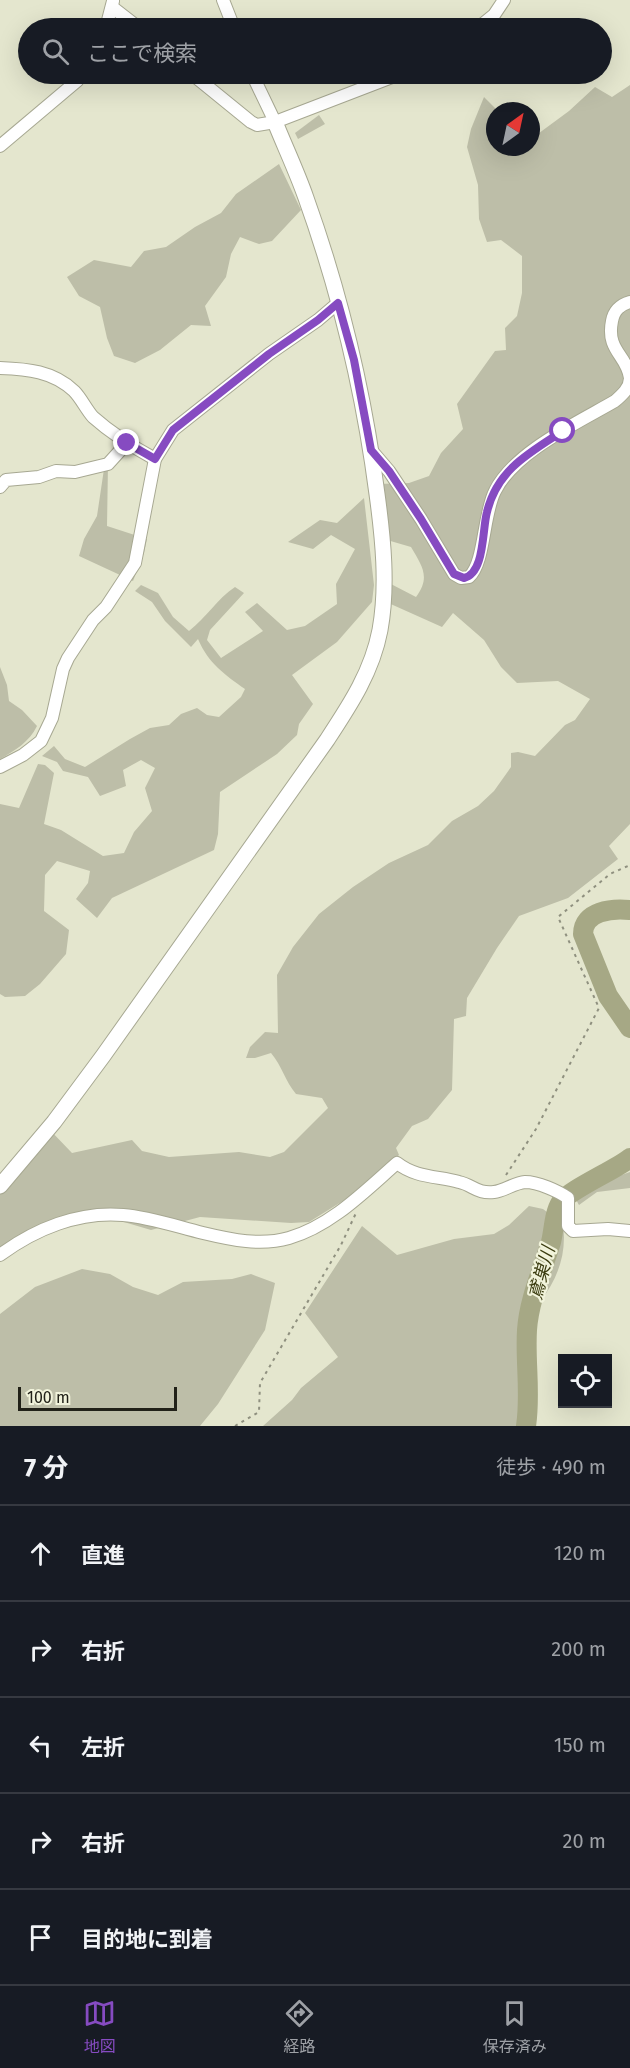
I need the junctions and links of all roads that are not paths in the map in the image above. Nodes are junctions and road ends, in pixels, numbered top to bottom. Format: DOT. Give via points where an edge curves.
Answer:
graph roads {
  1 [pos="223,0"];
  2 [pos="504,0"];
  3 [pos="113,3"];
  4 [pos="109,18"];
  5 [pos="129,18"];
  6 [pos="230,18"];
  7 [pos="490,18"];
  8 [pos="73,84"];
  9 [pos="204,84"];
  10 [pos="257,84"];
  11 [pos="374,84"];
  12 [pos="275,122"];
  13 [pos="0,146"];
  14 [pos="630,302"];
  15 [pos="338,303"];
  16 [pos="0,368"];
  17 [pos="127,443"];
  18 [pos="371,450"];
  19 [pos="155,459"];
  20 [pos="0,487"];
  21 [pos="0,766"];
  22 [pos="0,1186"];
  23 [pos="630,1231"];
  24 [pos="0,1255"];
  1 -- 6 [label="street"];
  2 -- 7 [label="street"];
  3 -- 4 [label="street"];
  3 -- 5 [label="street"];
  8 -- 13 [label="street"];
  9 -- 12 [label="street" via="251,122"];
  10 -- 12 [label="street"];
  11 -- 12 [label="street"];
  12 -- 15 [label="street" via="306,196"];
  14 -- 18 [label="street" via="615,310 610,331 614,348 630,377 629,385 615,401 506,472 485,518 480,561 469,577 454,574 389,471"];
  15 -- 18 [label="street" via="354,360"];
  15 -- 19 [label="street" via="173,430"];
  16 -- 17 [label="street" via="35,369 59,380 74,391 92,416"];
  17 -- 19 [label="street"];
  17 -- 20 [label="street" via="108,464 6,480"];
  18 -- 22 [label="street" via="383,545 384,593 380,630 357,694 103,1056"];
  19 -- 21 [label="street" via="135,563 68,658 52,718 41,741"];
  23 -- 24 [label="street" via="573,1231 568,1226 568,1198 558,1190 525,1182 495,1192 477,1191 461,1182 431,1178 398,1163 342,1210 291,1238 268,1242 222,1238 125,1215 102,1214 61,1222"];
}
